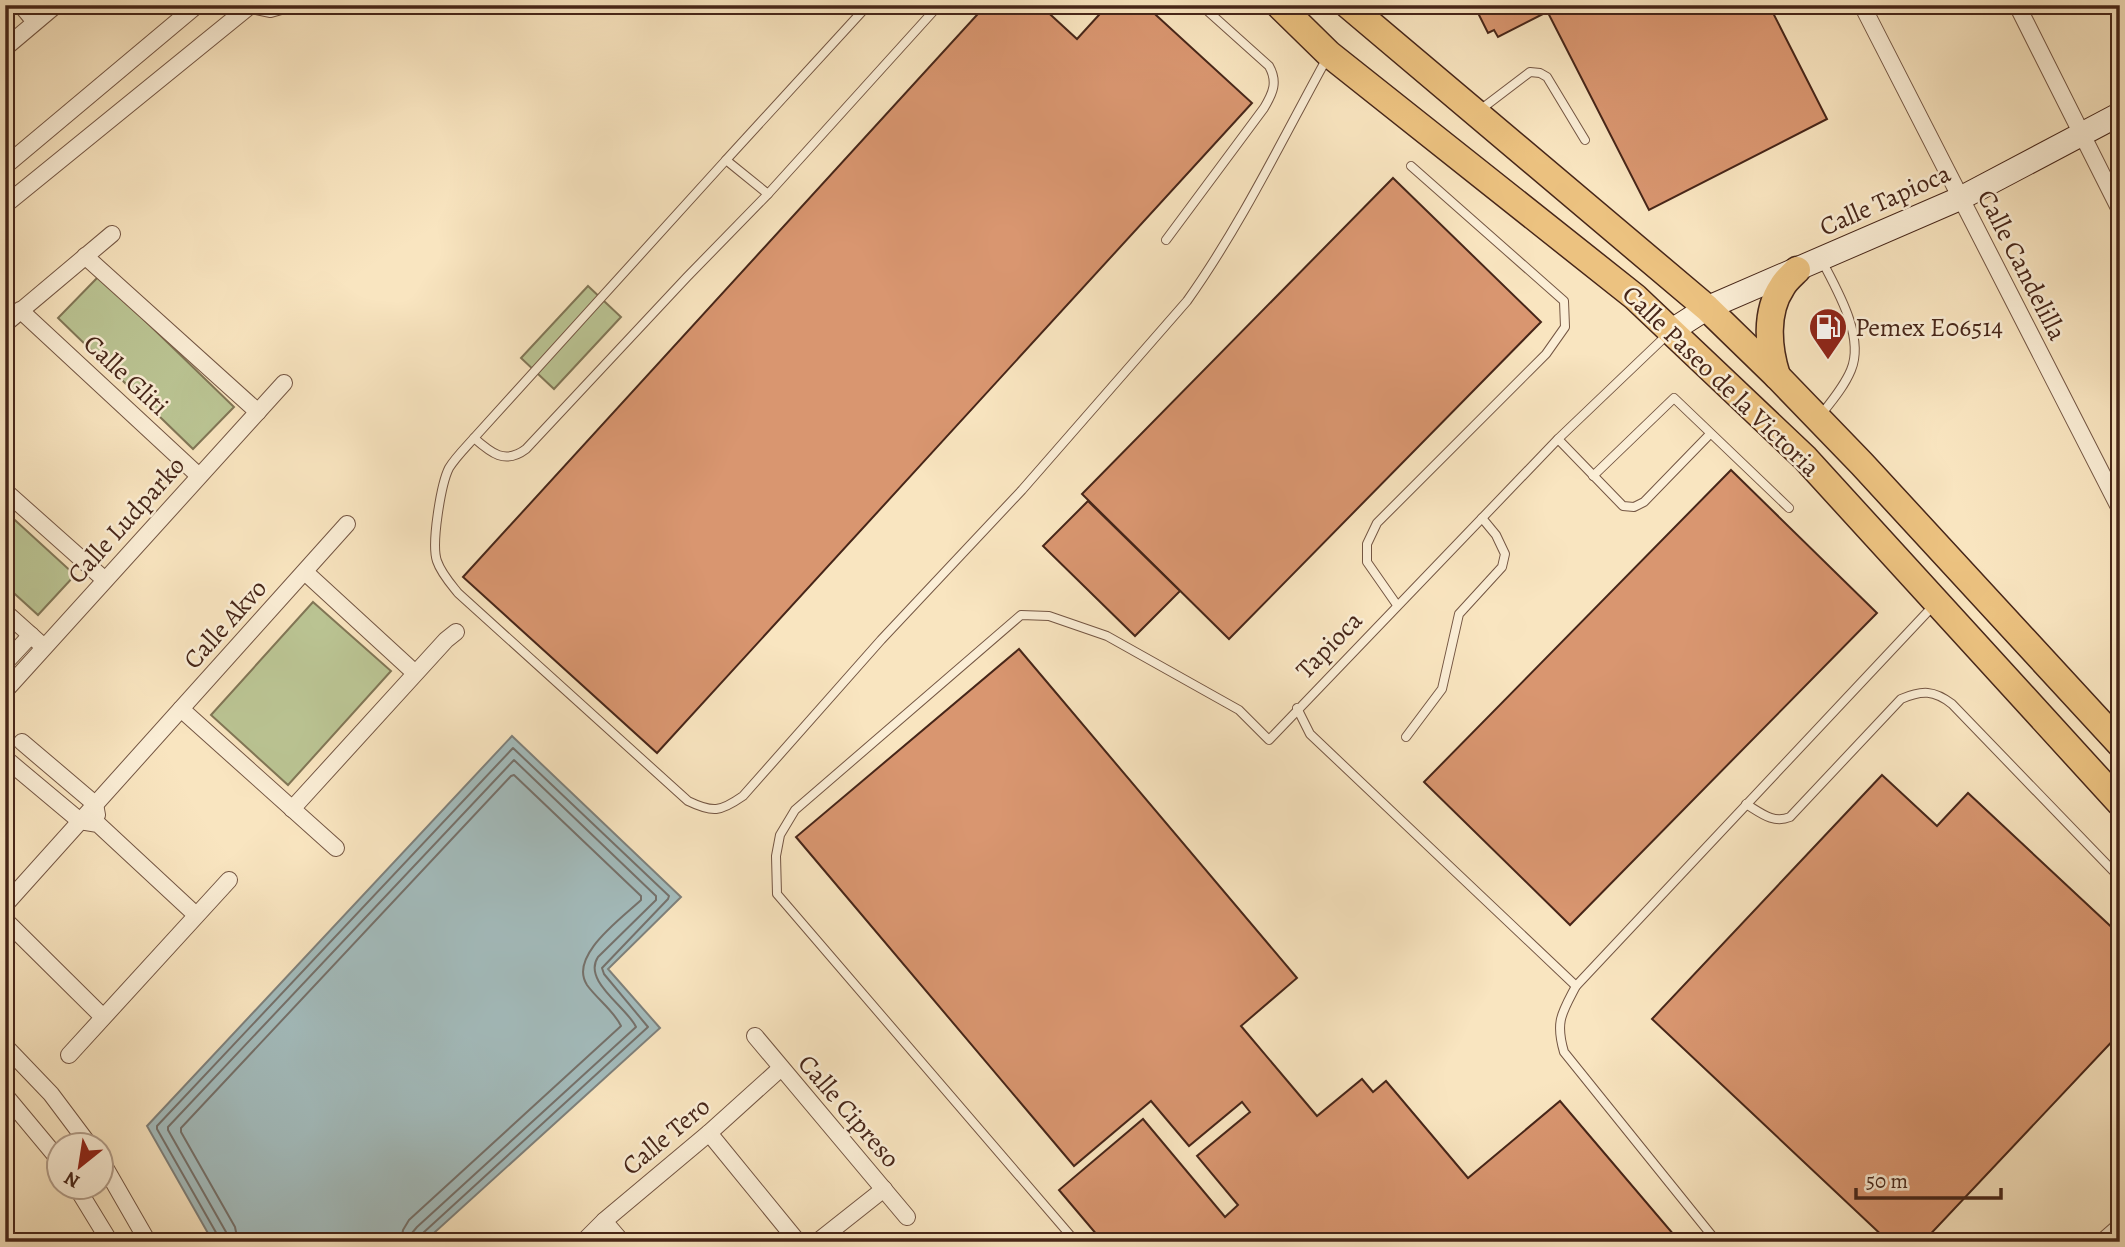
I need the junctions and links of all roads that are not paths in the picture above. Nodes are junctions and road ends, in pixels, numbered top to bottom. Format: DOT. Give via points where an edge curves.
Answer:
graph roads {
  1 [pos="21,5"];
  2 [pos="56,5"];
  3 [pos="197,5"];
  4 [pos="251,5"];
  5 [pos="284,5"];
  6 [pos="868,5"];
  7 [pos="939,5"];
  8 [pos="1201,5"];
  9 [pos="1279,5"];
  10 [pos="1348,5"];
  11 [pos="1862,5"];
  12 [pos="2017,5"];
  13 [pos="35,22"];
  14 [pos="5,48"];
  15 [pos="1329,54"];
  16 [pos="1475,114"];
  17 [pos="2120,114"];
  18 [pos="2082,134"];
  19 [pos="1585,139"];
  20 [pos="726,160"];
  21 [pos="5,166"];
  22 [pos="1410,166"];
  23 [pos="768,194"];
  24 [pos="1961,198"];
  25 [pos="5,205"];
  26 [pos="2120,210"];
  27 [pos="112,234"];
  28 [pos="1166,240"];
  29 [pos="85,256"];
  30 [pos="1821,258"];
  31 [pos="1797,270"];
  32 [pos="1707,308"];
  33 [pos="20,310"];
  34 [pos="5,324"];
  35 [pos="1671,331"];
  36 [pos="1777,376"];
  37 [pos="284,383"];
  38 [pos="258,412"];
  39 [pos="1818,418"];
  40 [pos="1710,434"];
  41 [pos="474,438"];
  42 [pos="1558,439"];
  43 [pos="199,476"];
  44 [pos="1593,476"];
  45 [pos="5,491"];
  46 [pos="1788,508"];
  47 [pos="2120,509"];
  48 [pos="1482,517"];
  49 [pos="347,524"];
  50 [pos="305,572"];
  51 [pos="105,580"];
  52 [pos="1936,603"];
  53 [pos="1397,605"];
  54 [pos="5,612"];
  55 [pos="456,632"];
  56 [pos="31,635"];
  57 [pos="44,647"];
  58 [pos="5,663"];
  59 [pos="415,673"];
  60 [pos="5,691"];
  61 [pos="2075,696"];
  62 [pos="1297,708"];
  63 [pos="181,709"];
  64 [pos="1406,737"];
  65 [pos="22,742"];
  66 [pos="5,743"];
  67 [pos="2120,744"];
  68 [pos="6,758"];
  69 [pos="2120,803"];
  70 [pos="95,804"];
  71 [pos="1746,804"];
  72 [pos="292,809"];
  73 [pos="80,821"];
  74 [pos="98,824"];
  75 [pos="336,848"];
  76 [pos="2120,878"];
  77 [pos="229,880"];
  78 [pos="5,905"];
  79 [pos="196,915"];
  80 [pos="5,920"];
  81 [pos="1576,986"];
  82 [pos="103,1017"];
  83 [pos="755,1036"];
  84 [pos="5,1046"];
  85 [pos="69,1055"];
  86 [pos="781,1068"];
  87 [pos="5,1095"];
  88 [pos="80,1132"];
  89 [pos="709,1133"];
  90 [pos="46,1144"];
  91 [pos="116,1186"];
  92 [pos="884,1189"];
  93 [pos="86,1202"];
  94 [pos="907,1217"];
  95 [pos="604,1221"];
  96 [pos="2120,1221"];
  97 [pos="110,1242"];
  98 [pos="148,1242"];
  99 [pos="583,1242"];
  100 [pos="622,1242"];
  101 [pos="798,1242"];
  102 [pos="817,1242"];
  103 [pos="1076,1242"];
  104 [pos="1717,1242"];
  105 [pos="2096,1242"];
  1 -- 13 [label="street"];
  2 -- 13 [label="street"];
  3 -- 21 [label="street"];
  4 -- 5 [label="street" via="270,9"];
  4 -- 25 [label="street"];
  6 -- 20 [label="lane"];
  7 -- 23 [label="lane"];
  8 -- 28 [label="lane" via="1269,66 1275,87"];
  9 -- 15 [label="main road, Calle Paseo de la Victoria"];
  10 -- 16 [label="main road, Calle Paseo de la Victoria"];
  11 -- 24 [label="street, Calle Candelilla"];
  12 -- 18 [label="street"];
  13 -- 14 [label="street"];
  15 -- 35 [label="main road, Calle Paseo de la Victoria" via="1626,289"];
  15 -- 41 [label="lane" via="1237,224 1187,301 1022,490 743,796 725,809 707,810 688,801 458,593 442,573 436,559 439,506 449,468"];
  16 -- 19 [label="lane" via="1530,72 1540,73 1547,77"];
  16 -- 32 [label="main road, Calle Paseo de la Victoria"];
  17 -- 18 [label="street, Calle Tapioca"];
  18 -- 24 [label="street, Calle Tapioca"];
  18 -- 26 [label="street"];
  20 -- 23 [label="lane"];
  20 -- 41 [label="lane"];
  22 -- 53 [label="lane" via="1564,301 1565,327 1546,354 1377,523 1367,544 1367,562"];
  23 -- 41 [label="lane" via="526,449 516,456 502,456"];
  24 -- 30 [label="street, Calle Tapioca"];
  24 -- 47 [label="street, Calle Candelilla"];
  27 -- 29 [label="street"];
  29 -- 33 [label="street"];
  29 -- 38 [label="street"];
  30 -- 31 [label="street, Calle Tapioca"];
  30 -- 39 [label="lane" via="1847,312 1856,347 1852,369"];
  31 -- 32 [label="street, Calle Tapioca"];
  31 -- 36 [label="main road" via="1781,287 1770,328 1770,353"];
  32 -- 35 [label="street, Calle Tapioca"];
  32 -- 36 [label="main road, Calle Paseo de la Victoria"];
  33 -- 34 [label="street"];
  33 -- 43 [label="street, Calle Gliti"];
  35 -- 42 [label="lane, Tapioca"];
  35 -- 52 [label="main road, Calle Paseo de la Victoria" via="1805,458"];
  36 -- 39 [label="main road, Calle Paseo de la Victoria"];
  37 -- 38 [label="street, Calle Ludparko"];
  38 -- 43 [label="street, Calle Ludparko"];
  39 -- 61 [label="main road, Calle Paseo de la Victoria"];
  40 -- 44 [label="lane" via="1634,507 1623,506"];
  40 -- 44 [label="lane" via="1674,398"];
  40 -- 46 [label="lane"];
  42 -- 44 [label="lane"];
  42 -- 48 [label="lane, Tapioca"];
  43 -- 51 [label="street, Calle Ludparko"];
  45 -- 51 [label="street"];
  48 -- 53 [label="lane, Tapioca"];
  48 -- 64 [label="lane" via="1505,554 1502,567 1459,614 1442,688"];
  49 -- 50 [label="street, Calle Akvo"];
  50 -- 59 [label="street, Calle Akvo"];
  50 -- 63 [label="street, Calle Akvo"];
  51 -- 57 [label="street, Calle Ludparko"];
  52 -- 61 [label="main road" via="1946,597 1958,598 1973,607 2038,675"];
  52 -- 69 [label="main road, Calle Paseo de la Victoria"];
  52 -- 71 [label="lane"];
  53 -- 62 [label="lane, Tapioca"];
  54 -- 56 [label="street"];
  55 -- 59 [label="street"];
  56 -- 57 [label="street"];
  56 -- 58 [label="street"];
  57 -- 60 [label="street, Calle Ludparko"];
  59 -- 72 [label="street"];
  61 -- 67 [label="main road, Calle Paseo de la Victoria"];
  62 -- 81 [label="lane, Tapioca" via="1310,734"];
  62 -- 103 [label="lane" via="1269,740 1239,710 1107,636 1049,616 1021,615 795,810 780,835 777,894"];
  63 -- 70 [label="street, Calle Akvo"];
  63 -- 72 [label="street, Calle Akvo"];
  65 -- 66 [label="street"];
  65 -- 68 [label="street"];
  65 -- 70 [label="street"];
  68 -- 73 [label="street"];
  70 -- 73 [label="street, Calle Akvo"];
  70 -- 74 [label="street"];
  71 -- 76 [label="lane" via="1780,821 1790,817 1901,699 1918,692 1941,696"];
  71 -- 81 [label="lane"];
  72 -- 75 [label="street, Calle Akvo"];
  73 -- 74 [label="street"];
  73 -- 78 [label="street, Calle Akvo"];
  74 -- 79 [label="street"];
  77 -- 79 [label="street"];
  79 -- 82 [label="street"];
  80 -- 82 [label="street"];
  81 -- 104 [label="lane" via="1558,1031 1564,1052"];
  82 -- 85 [label="street"];
  83 -- 86 [label="street, Calle Cipreso"];
  84 -- 88 [label="street"];
  86 -- 89 [label="street, Calle Tero"];
  86 -- 92 [label="street, Calle Cipreso"];
  87 -- 90 [label="street"];
  89 -- 95 [label="street, Calle Tero"];
  89 -- 101 [label="street"];
  91 -- 98 [label="street"];
  92 -- 94 [label="street, Calle Cipreso"];
  92 -- 102 [label="street"];
  93 -- 97 [label="street"];
  95 -- 99 [label="street, Calle Tero"];
  95 -- 100 [label="street"];
  96 -- 105 [label="lane"];
}
